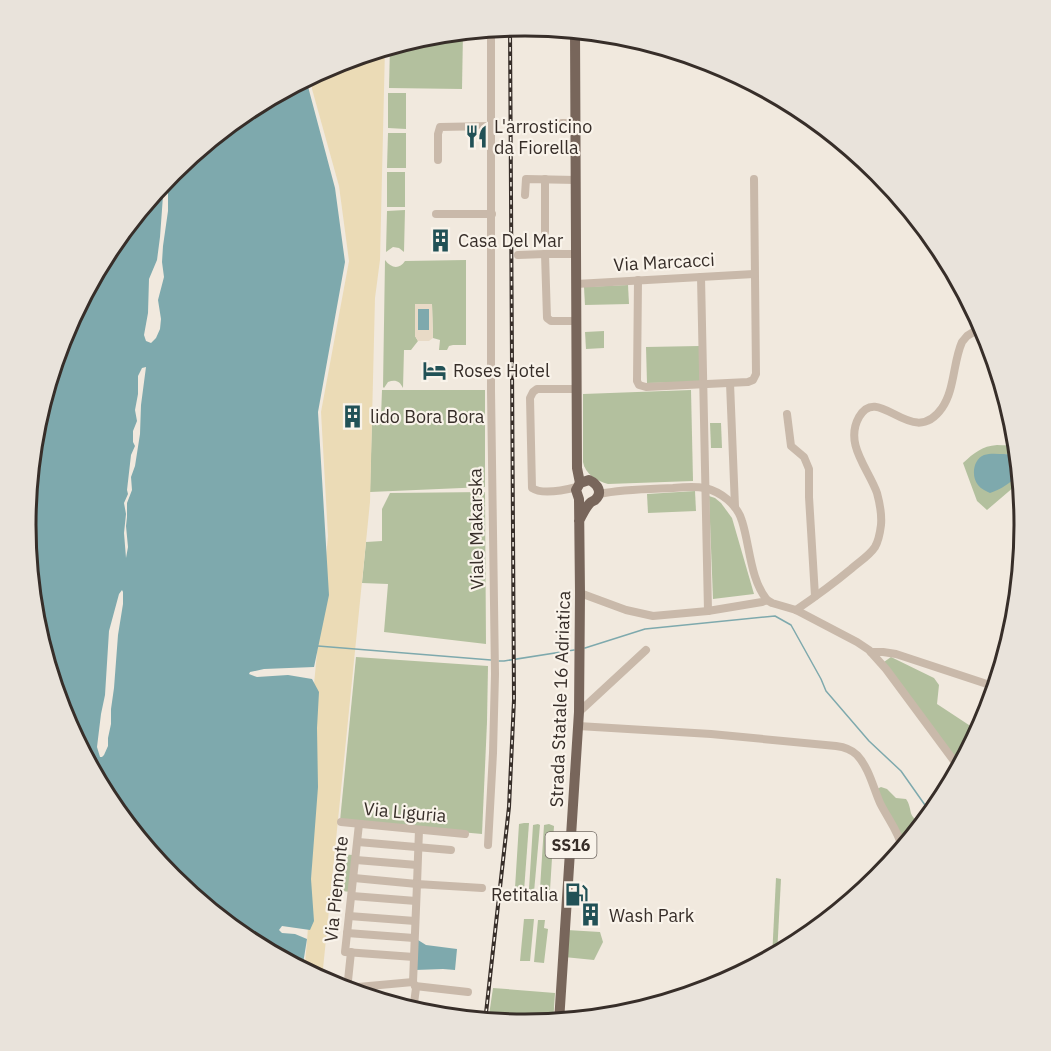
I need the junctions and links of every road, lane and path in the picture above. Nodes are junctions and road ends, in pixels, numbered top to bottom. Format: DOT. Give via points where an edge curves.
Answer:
graph roads {
  1 [pos="491,37"];
  2 [pos="575,39"];
  3 [pos="562,123"];
  4 [pos="576,123"];
  5 [pos="491,126"];
  6 [pos="438,160"];
  7 [pos="578,173"];
  8 [pos="545,179"];
  9 [pos="754,179"];
  10 [pos="525,195"];
  11 [pos="436,214"];
  12 [pos="492,214"];
  13 [pos="544,232"];
  14 [pos="545,254"];
  15 [pos="576,254"];
  16 [pos="518,255"];
  17 [pos="754,274"];
  18 [pos="701,277"];
  19 [pos="638,280"];
  20 [pos="576,284"];
  21 [pos="576,321"];
  22 [pos="975,331"];
  23 [pos="729,383"];
  24 [pos="703,384"];
  25 [pos="576,389"];
  26 [pos="787,414"];
  27 [pos="579,488"];
  28 [pos="705,488"];
  29 [pos="596,494"];
  30 [pos="735,507"];
  31 [pos="579,521"];
  32 [pos="580,593"];
  33 [pos="815,596"];
  34 [pos="767,600"];
  35 [pos="796,610"];
  36 [pos="708,611"];
  37 [pos="646,650"];
  38 [pos="871,652"];
  39 [pos="988,685"];
  40 [pos="579,712"];
  41 [pos="579,726"];
  42 [pos="954,761"];
  43 [pos="341,822"];
  44 [pos="359,824"];
  45 [pos="419,830"];
  46 [pos="465,834"];
  47 [pos="900,841"];
  48 [pos="358,842"];
  49 [pos="488,845"];
  50 [pos="418,848"];
  51 [pos="451,850"];
  52 [pos="356,860"];
  53 [pos="417,865"];
  54 [pos="354,878"];
  55 [pos="417,884"];
  56 [pos="482,888"];
  57 [pos="352,896"];
  58 [pos="416,901"];
  59 [pos="349,916"];
  60 [pos="415,921"];
  61 [pos="347,933"];
  62 [pos="414,938"];
  63 [pos="351,952"];
  64 [pos="414,957"];
  65 [pos="348,982"];
  66 [pos="414,984"];
  67 [pos="364,988"];
  68 [pos="468,992"];
  69 [pos="414,1002"];
  70 [pos="561,1014"];
  1 -- 5 [label="street, Viale Makarska"];
  2 -- 4 [label="main road, Strada Statale 16 Adriatica / SS16"];
  3 -- 4 [label="street"];
  4 -- 7 [label="main road, Strada Statale 16 Adriatica / SS16"];
  5 -- 6 [label="street" via="440,127"];
  5 -- 12 [label="street, Viale Makarska"];
  7 -- 8 [label="street"];
  7 -- 15 [label="main road, Strada Statale 16 Adriatica / SS16"];
  8 -- 10 [label="street" via="526,179"];
  8 -- 13 [label="street"];
  9 -- 17 [label="street"];
  11 -- 12 [label="street"];
  12 -- 49 [label="street, Viale Makarska" via="495,674"];
  14 -- 15 [label="street"];
  14 -- 16 [label="street"];
  14 -- 21 [label="street" via="547,318"];
  15 -- 20 [label="main road, Strada Statale 16 Adriatica / SS16"];
  17 -- 18 [label="street, Via Marcacci"];
  17 -- 23 [label="street" via="756,375 750,382"];
  18 -- 19 [label="street, Via Marcacci"];
  18 -- 24 [label="street"];
  19 -- 20 [label="street, Via Marcacci"];
  19 -- 24 [label="street" via="638,384"];
  20 -- 21 [label="main road, Strada Statale 16 Adriatica / SS16"];
  21 -- 25 [label="main road, Strada Statale 16 Adriatica / SS16"];
  22 -- 33 [label="street" via="962,342 947,398 933,417 909,421 874,406 860,415 854,442 878,498 879,536 865,558"];
  23 -- 24 [label="street"];
  23 -- 30 [label="street"];
  24 -- 28 [label="street"];
  25 -- 27 [label="main road, Strada Statale 16 Adriatica / SS16"];
  25 -- 27 [label="street" via="539,389 531,396 532,486 538,491"];
  26 -- 33 [label="street" via="791,446 804,457 809,470"];
  27 -- 29 [label="main road" via="592,481"];
  27 -- 29 [label="main road" via="584,502"];
  27 -- 31 [label="main road, Strada Statale 16 Adriatica / SS16"];
  28 -- 29 [label="street"];
  28 -- 30 [label="street"];
  28 -- 36 [label="street"];
  29 -- 31 [label="main road"];
  30 -- 34 [label="street" via="742,520 754,572"];
  31 -- 32 [label="main road, Strada Statale 16 Adriatica / SS16"];
  32 -- 36 [label="street" via="649,616"];
  32 -- 40 [label="main road, Strada Statale 16 Adriatica / SS16"];
  33 -- 35 [label="street"];
  34 -- 35 [label="street"];
  34 -- 36 [label="street"];
  35 -- 38 [label="street"];
  37 -- 40 [label="street"];
  38 -- 39 [label="street" via="894,654"];
  38 -- 42 [label="street"];
  40 -- 41 [label="main road, Strada Statale 16 Adriatica / SS16"];
  41 -- 47 [label="street" via="726,735 846,748 863,763"];
  41 -- 70 [label="main road, Strada Statale 16 Adriatica / SS16"];
  43 -- 44 [label="street, Via Liguria"];
  44 -- 45 [label="street, Via Liguria"];
  44 -- 48 [label="street, Via Piemonte"];
  45 -- 46 [label="street, Via Liguria"];
  45 -- 50 [label="street"];
  48 -- 50 [label="street"];
  48 -- 52 [label="street, Via Piemonte"];
  50 -- 51 [label="street"];
  50 -- 53 [label="street"];
  52 -- 53 [label="street"];
  52 -- 54 [label="street, Via Piemonte"];
  53 -- 55 [label="street"];
  54 -- 55 [label="street"];
  54 -- 57 [label="street, Via Piemonte"];
  55 -- 56 [label="street"];
  55 -- 58 [label="street"];
  57 -- 58 [label="street"];
  57 -- 59 [label="street, Via Piemonte"];
  58 -- 60 [label="street"];
  59 -- 60 [label="street"];
  59 -- 61 [label="street, Via Piemonte"];
  60 -- 62 [label="street"];
  61 -- 62 [label="street"];
  61 -- 63 [label="street, Via Piemonte" via="345,952"];
  62 -- 64 [label="street"];
  63 -- 64 [label="street"];
  63 -- 65 [label="street"];
  64 -- 66 [label="street"];
  66 -- 67 [label="street"];
  66 -- 68 [label="street"];
  66 -- 69 [label="street"];
}
